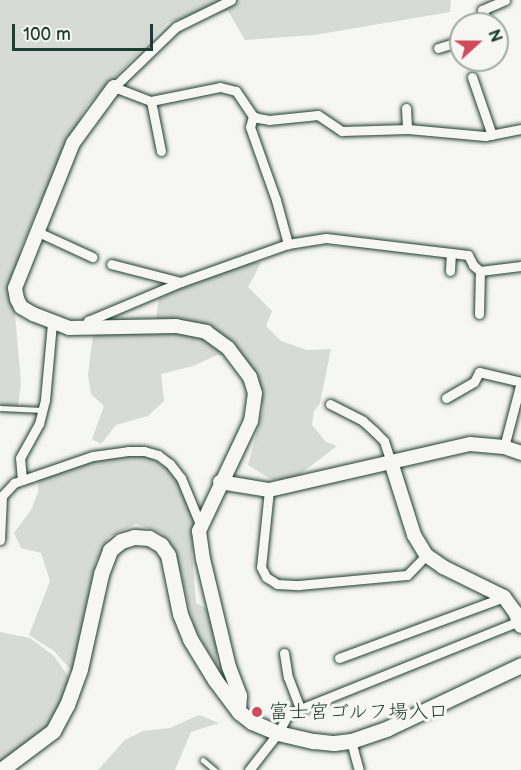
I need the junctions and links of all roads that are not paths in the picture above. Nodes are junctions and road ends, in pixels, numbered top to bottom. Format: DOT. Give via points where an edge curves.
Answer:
graph roads {
  1 [pos="231,0"];
  2 [pos="505,0"];
  3 [pos="483,12"];
  4 [pos="449,45"];
  5 [pos="438,48"];
  6 [pos="472,77"];
  7 [pos="114,87"];
  8 [pos="151,101"];
  9 [pos="406,108"];
  10 [pos="253,116"];
  11 [pos="407,129"];
  12 [pos="521,129"];
  13 [pos="492,135"];
  14 [pos="161,151"];
  15 [pos="38,231"];
  16 [pos="288,244"];
  17 [pos="451,253"];
  18 [pos="92,257"];
  19 [pos="111,264"];
  20 [pos="521,266"];
  21 [pos="450,271"];
  22 [pos="480,271"];
  23 [pos="181,282"];
  24 [pos="479,314"];
  25 [pos="52,323"];
  26 [pos="85,328"];
  27 [pos="446,398"];
  28 [pos="330,404"];
  29 [pos="0,408"];
  30 [pos="43,410"];
  31 [pos="504,447"];
  32 [pos="521,453"];
  33 [pos="391,462"];
  34 [pos="22,480"];
  35 [pos="220,482"];
  36 [pos="269,490"];
  37 [pos="200,524"];
  38 [pos="0,540"];
  39 [pos="426,555"];
  40 [pos="504,597"];
  41 [pos="519,617"];
  42 [pos="284,653"];
  43 [pos="339,658"];
  44 [pos="521,665"];
  45 [pos="300,708"];
  46 [pos="240,712"];
  47 [pos="278,734"];
  48 [pos="351,741"];
  49 [pos="203,760"];
  50 [pos="1,770"];
  51 [pos="215,770"];
  52 [pos="249,770"];
  53 [pos="358,770"];
  1 -- 7 [label="street" via="176,27"];
  2 -- 3 [label="street"];
  4 -- 5 [label="street"];
  6 -- 13 [label="street"];
  7 -- 8 [label="street"];
  7 -- 15 [label="street" via="73,143"];
  8 -- 10 [label="street" via="220,87 236,91"];
  8 -- 14 [label="street"];
  9 -- 11 [label="street"];
  10 -- 11 [label="street" via="269,120 318,115 342,131"];
  10 -- 16 [label="street" via="250,127"];
  11 -- 13 [label="street"];
  12 -- 13 [label="street"];
  15 -- 18 [label="street"];
  15 -- 25 [label="street" via="15,288 21,307"];
  16 -- 17 [label="street" via="326,238"];
  16 -- 23 [label="street"];
  17 -- 21 [label="street"];
  17 -- 22 [label="street" via="468,255"];
  19 -- 23 [label="street"];
  20 -- 22 [label="street"];
  22 -- 24 [label="street"];
  23 -- 26 [label="street" via="88,321"];
  25 -- 26 [label="street"];
  25 -- 30 [label="street"];
  26 -- 35 [label="street" via="176,326 206,332 228,348 250,377 255,407"];
  27 -- 31 [label="street" via="474,382 479,372 521,382"];
  28 -- 33 [label="street" via="374,431 384,441"];
  29 -- 30 [label="lane"];
  30 -- 34 [label="street" via="20,458"];
  31 -- 32 [label="street"];
  31 -- 33 [label="street" via="470,444"];
  33 -- 36 [label="street"];
  33 -- 39 [label="street" via="414,535"];
  34 -- 37 [label="street" via="93,456 144,451 158,455 181,478"];
  34 -- 38 [label="street" via="2,496"];
  35 -- 36 [label="street"];
  35 -- 37 [label="street"];
  36 -- 39 [label="street" via="261,567 266,577 277,584 407,575"];
  37 -- 46 [label="street" via="199,541 229,667 240,696"];
  39 -- 40 [label="street"];
  40 -- 41 [label="street"];
  40 -- 43 [label="street"];
  41 -- 45 [label="street"];
  42 -- 45 [label="street"];
  44 -- 48 [label="main road" via="388,728"];
  45 -- 47 [label="street" via="288,714"];
  46 -- 47 [label="main road"];
  46 -- 50 [label="main road" via="190,639 180,614 168,555 149,538 134,537 110,550 80,669 53,731"];
  47 -- 48 [label="main road" via="334,743"];
  47 -- 52 [label="street"];
  48 -- 53 [label="street"];
  49 -- 51 [label="lane"];
}
